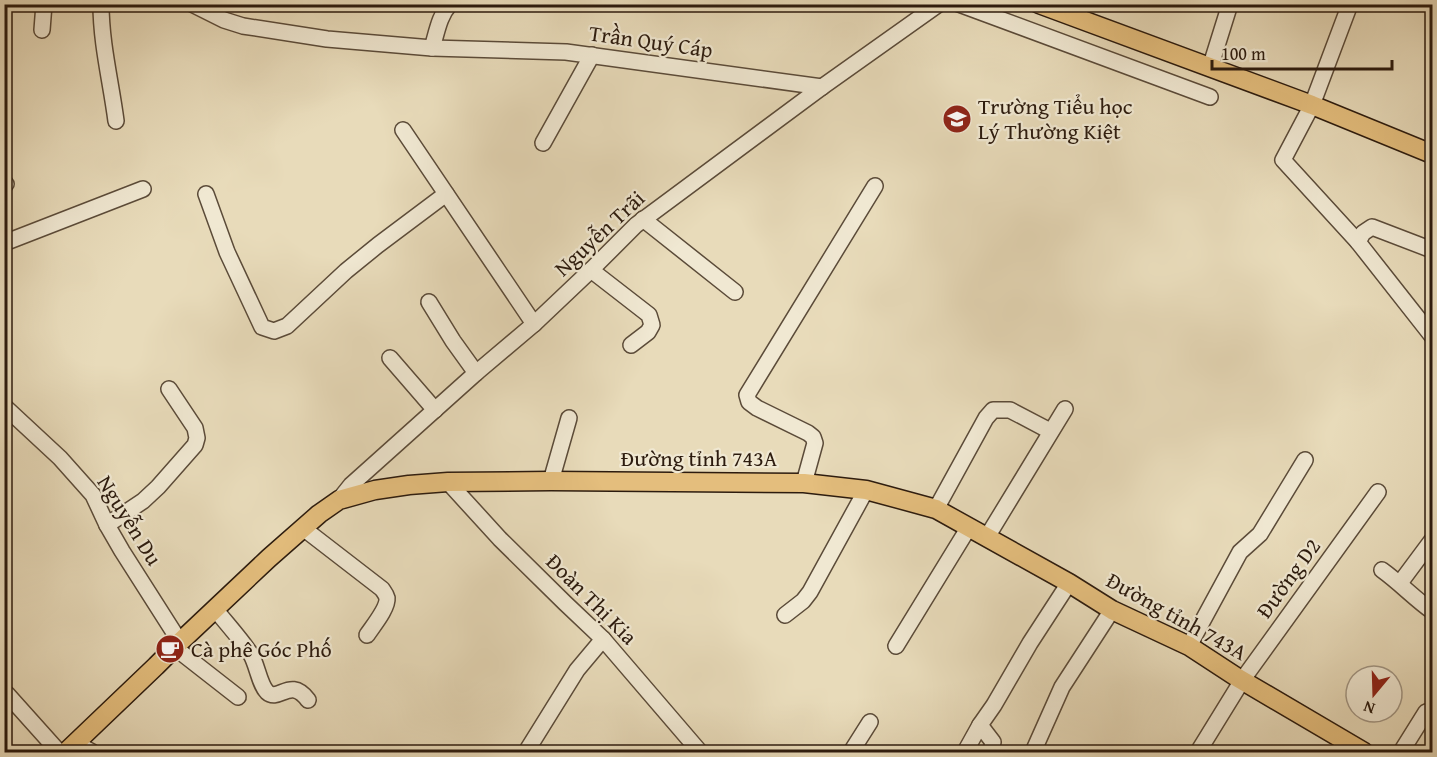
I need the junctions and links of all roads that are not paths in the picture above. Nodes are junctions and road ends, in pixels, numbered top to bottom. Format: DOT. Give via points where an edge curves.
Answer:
graph roads {
  1 [pos="44,4"];
  2 [pos="101,4"];
  3 [pos="192,4"];
  4 [pos="450,4"];
  5 [pos="939,4"];
  6 [pos="959,4"];
  7 [pos="1039,4"];
  8 [pos="1230,4"];
  9 [pos="1350,4"];
  10 [pos="42,30"];
  11 [pos="432,48"];
  12 [pos="592,55"];
  13 [pos="1210,68"];
  14 [pos="822,87"];
  15 [pos="1210,98"];
  16 [pos="1312,105"];
  17 [pos="116,121"];
  18 [pos="403,130"];
  19 [pos="543,142"];
  20 [pos="1432,154"];
  21 [pos="874,186"];
  22 [pos="143,189"];
  23 [pos="206,194"];
  24 [pos="446,194"];
  25 [pos="643,219"];
  26 [pos="1358,242"];
  27 [pos="4,243"];
  28 [pos="1432,250"];
  29 [pos="591,270"];
  30 [pos="735,292"];
  31 [pos="429,302"];
  32 [pos="534,324"];
  33 [pos="1432,336"];
  34 [pos="631,345"];
  35 [pos="390,358"];
  36 [pos="476,373"];
  37 [pos="169,389"];
  38 [pos="4,406"];
  39 [pos="1065,409"];
  40 [pos="435,410"];
  41 [pos="569,418"];
  42 [pos="1050,431"];
  43 [pos="1305,460"];
  44 [pos="551,481"];
  45 [pos="448,482"];
  46 [pos="804,483"];
  47 [pos="866,490"];
  48 [pos="1378,492"];
  49 [pos="339,500"];
  50 [pos="936,509"];
  51 [pos="107,525"];
  52 [pos="969,527"];
  53 [pos="303,528"];
  54 [pos="987,537"];
  55 [pos="1432,540"];
  56 [pos="1382,570"];
  57 [pos="1069,583"];
  58 [pos="1400,583"];
  59 [pos="215,609"];
  60 [pos="1112,609"];
  61 [pos="1432,611"];
  62 [pos="785,615"];
  63 [pos="368,635"];
  64 [pos="603,639"];
  65 [pos="177,645"];
  66 [pos="896,646"];
  67 [pos="1188,646"];
  68 [pos="1242,679"];
  69 [pos="7,694"];
  70 [pos="238,697"];
  71 [pos="308,700"];
  72 [pos="1426,712"];
  73 [pos="870,722"];
  74 [pos="980,725"];
  75 [pos="70,748"];
  76 [pos="59,753"];
  77 [pos="92,753"];
  78 [pos="526,753"];
  79 [pos="700,753"];
  80 [pos="851,753"];
  81 [pos="965,753"];
  82 [pos="991,753"];
  83 [pos="1033,753"];
  84 [pos="1198,753"];
  85 [pos="1364,753"];
  86 [pos="1401,753"];
  1 -- 10 [label="street"];
  2 -- 17 [label="street" via="103,44"];
  3 -- 11 [label="street, Trần Quý Cáp" via="243,26 327,39"];
  4 -- 11 [label="street" via="440,20"];
  5 -- 14 [label="street, Nguyễn Trãi"];
  6 -- 15 [label="street"];
  7 -- 13 [label="main road"];
  8 -- 13 [label="street"];
  9 -- 16 [label="street"];
  11 -- 12 [label="street, Trần Quý Cáp"];
  12 -- 14 [label="street, Trần Quý Cáp"];
  12 -- 19 [label="street"];
  13 -- 16 [label="main road"];
  14 -- 25 [label="street, Nguyễn Trãi"];
  16 -- 20 [label="main road"];
  16 -- 26 [label="street" via="1283,160"];
  18 -- 24 [label="street"];
  21 -- 46 [label="street" via="747,395 758,408 813,437 815,443"];
  22 -- 27 [label="street"];
  23 -- 24 [label="street" via="227,252 262,327 274,331 287,326 378,245"];
  24 -- 32 [label="street"];
  25 -- 29 [label="street, Nguyễn Trãi"];
  25 -- 30 [label="street"];
  26 -- 28 [label="street" via="1372,227"];
  26 -- 33 [label="street"];
  29 -- 32 [label="street, Nguyễn Trãi"];
  29 -- 34 [label="street" via="649,315 652,325 648,332"];
  31 -- 36 [label="street"];
  32 -- 36 [label="street, Nguyễn Trãi"];
  35 -- 40 [label="street"];
  36 -- 40 [label="street, Nguyễn Trãi"];
  37 -- 51 [label="street" via="195,428 195,445 143,501"];
  38 -- 51 [label="street, Nguyễn Du" via="93,495"];
  39 -- 42 [label="street"];
  40 -- 49 [label="street, Nguyễn Trãi"];
  41 -- 44 [label="street"];
  42 -- 50 [label="street" via="1010,410 993,410"];
  42 -- 54 [label="street"];
  43 -- 67 [label="street" via="1260,534 1240,552"];
  44 -- 45 [label="main road, Đường tỉnh 743A"];
  44 -- 46 [label="main road, Đường tỉnh 743A"];
  45 -- 49 [label="main road, Đường tỉnh 743A" via="375,490"];
  45 -- 64 [label="street, Đoàn Thị Kia" via="500,539"];
  46 -- 47 [label="main road, Đường tỉnh 743A"];
  47 -- 50 [label="main road, Đường tỉnh 743A"];
  47 -- 62 [label="street" via="810,592"];
  48 -- 68 [label="street, Đường D2"];
  49 -- 53 [label="main road, Đường tỉnh 743A"];
  50 -- 52 [label="main road, Đường tỉnh 743A"];
  51 -- 65 [label="street, Nguyễn Du"];
  52 -- 54 [label="main road, Đường tỉnh 743A"];
  52 -- 66 [label="street"];
  53 -- 59 [label="main road, Đường tỉnh 743A"];
  53 -- 63 [label="street" via="385,593 384,609"];
  54 -- 57 [label="main road, Đường tỉnh 743A"];
  55 -- 58 [label="street"];
  56 -- 58 [label="street"];
  57 -- 60 [label="main road, Đường tỉnh 743A"];
  57 -- 74 [label="street"];
  58 -- 61 [label="street"];
  59 -- 65 [label="main road, Đường tỉnh 743A"];
  59 -- 71 [label="street" via="252,655 268,692 295,689"];
  60 -- 67 [label="main road, Đường tỉnh 743A"];
  60 -- 83 [label="street" via="1062,687"];
  64 -- 78 [label="street" via="578,670"];
  64 -- 79 [label="street, Đoàn Thị Kia"];
  65 -- 70 [label="street, Nguyễn Du"];
  65 -- 75 [label="main road, Đường tỉnh 743A"];
  67 -- 68 [label="main road, Đường tỉnh 743A"];
  68 -- 84 [label="street, Đường D2"];
  68 -- 85 [label="main road, Đường tỉnh 743A"];
  69 -- 76 [label="street"];
  72 -- 86 [label="street"];
  73 -- 80 [label="street"];
  74 -- 81 [label="street"];
  74 -- 82 [label="street" via="993,742"];
  75 -- 77 [label="street"];
}
